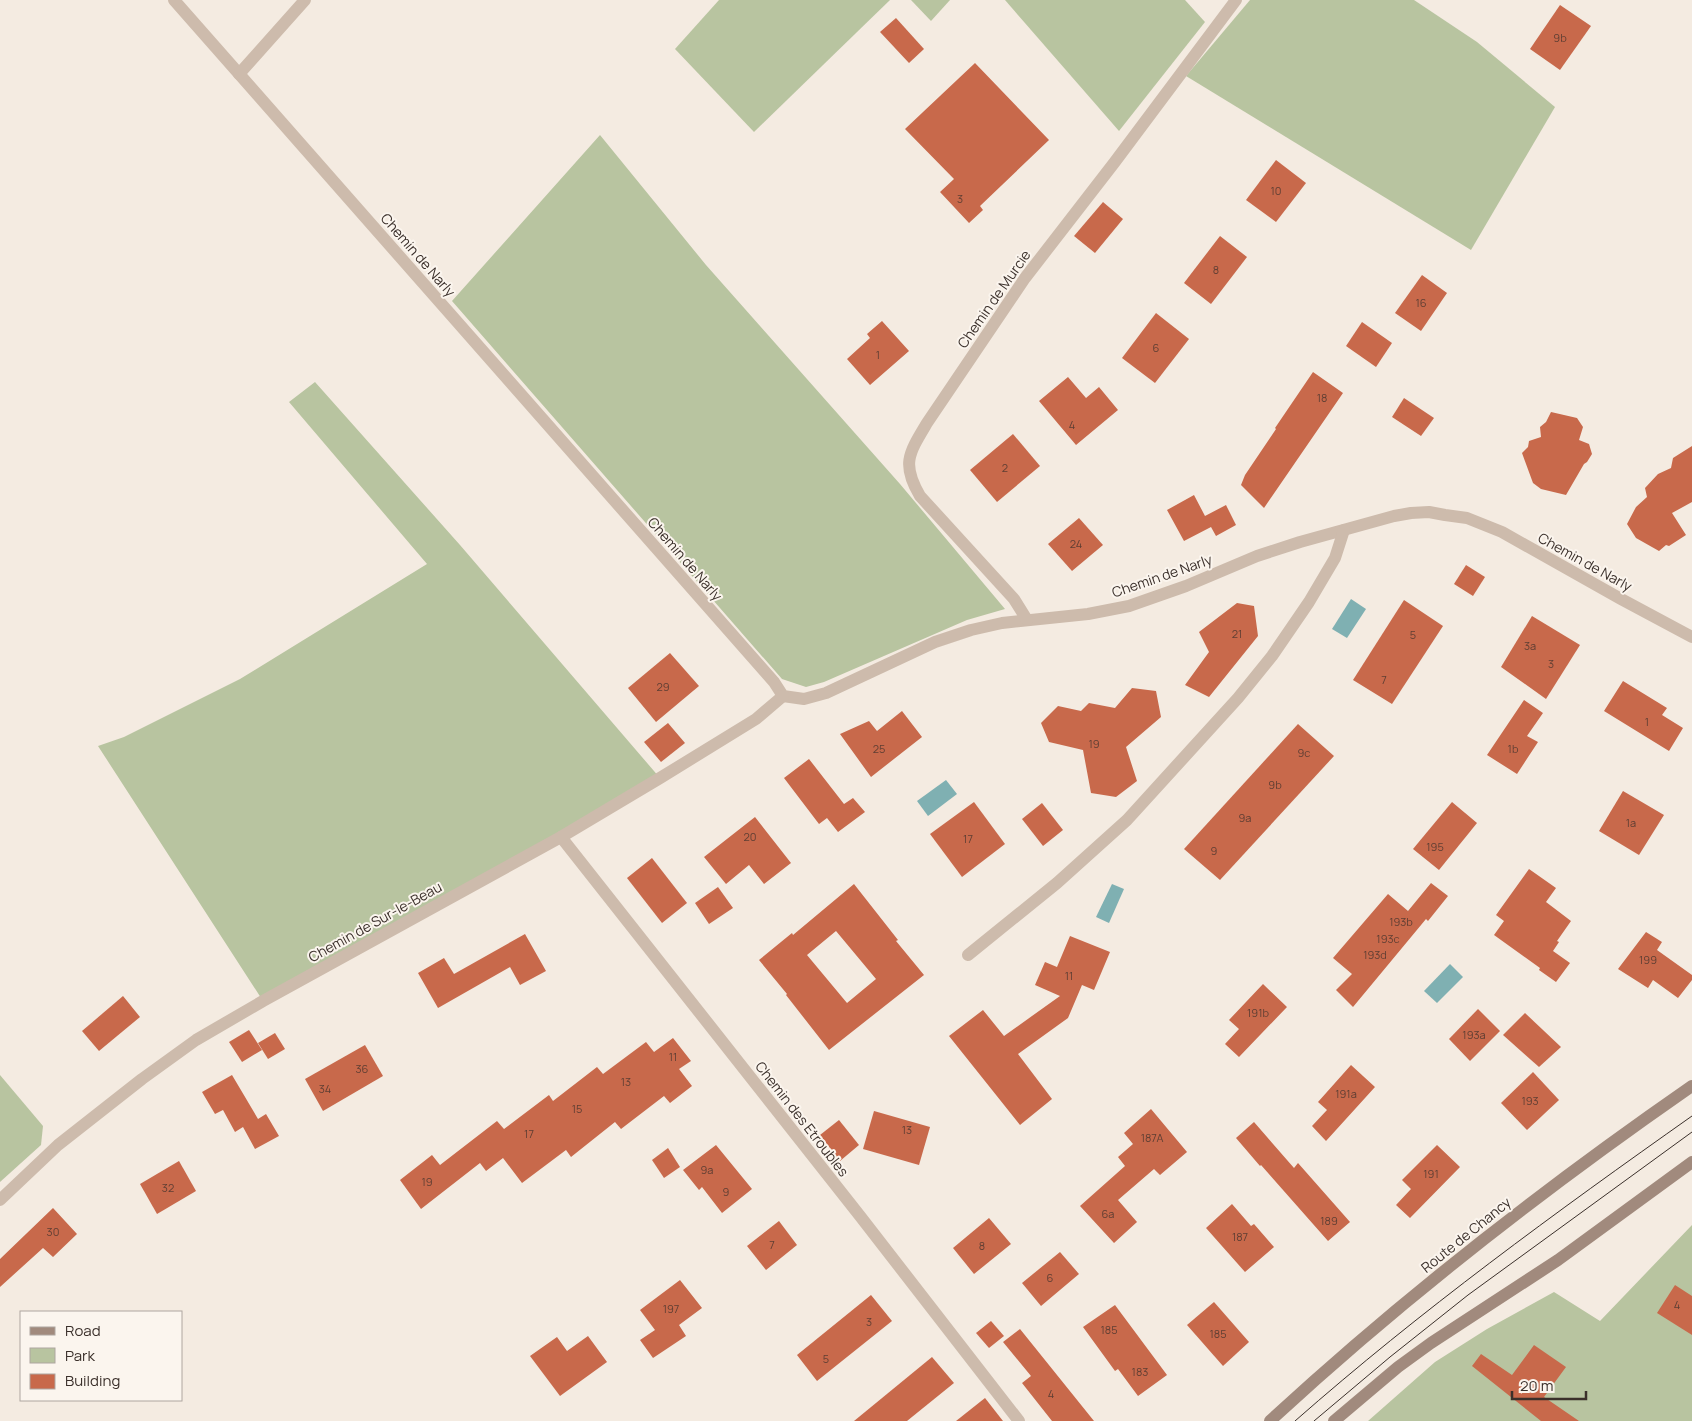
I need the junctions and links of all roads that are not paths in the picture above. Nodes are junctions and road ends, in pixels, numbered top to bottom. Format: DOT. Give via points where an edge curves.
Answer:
graph roads {
  1 [pos="174,0"];
  2 [pos="305,0"];
  3 [pos="1236,0"];
  4 [pos="239,74"];
  5 [pos="1344,530"];
  6 [pos="1027,620"];
  7 [pos="1692,637"];
  8 [pos="783,696"];
  9 [pos="561,837"];
  10 [pos="968,955"];
  11 [pos="1692,1086"];
  12 [pos="1692,1162"];
  13 [pos="0,1200"];
  14 [pos="1019,1421"];
  15 [pos="1270,1421"];
  16 [pos="1334,1421"];
  1 -- 4 [label="street, Chemin de Narly"];
  2 -- 4 [label="street"];
  3 -- 6 [label="street, Chemin de Murcie" via="1025,278 914,445 909,472 920,496 1014,599"];
  4 -- 8 [label="street, Chemin de Narly"];
  5 -- 6 [label="street, Chemin de Narly" via="1257,556 1129,606"];
  5 -- 7 [label="street, Chemin de Narly" via="1411,513 1429,512 1467,518 1502,532"];
  5 -- 10 [label="street" via="1335,558 1310,602 1238,698 1127,820 1057,883"];
  6 -- 8 [label="street, Chemin de Narly" via="971,630 935,642 826,693 804,699"];
  8 -- 9 [label="street, Chemin de Sur-le-Beau" via="756,719"];
  9 -- 13 [label="street, Chemin de Sur-le-Beau" via="196,1040 58,1145"];
  9 -- 14 [label="street, Chemin des Etroubles"];
  11 -- 15 [label="main road, Route de Chancy" via="1469,1251"];
  12 -- 16 [label="main road" via="1565,1256 1431,1342"];
}
